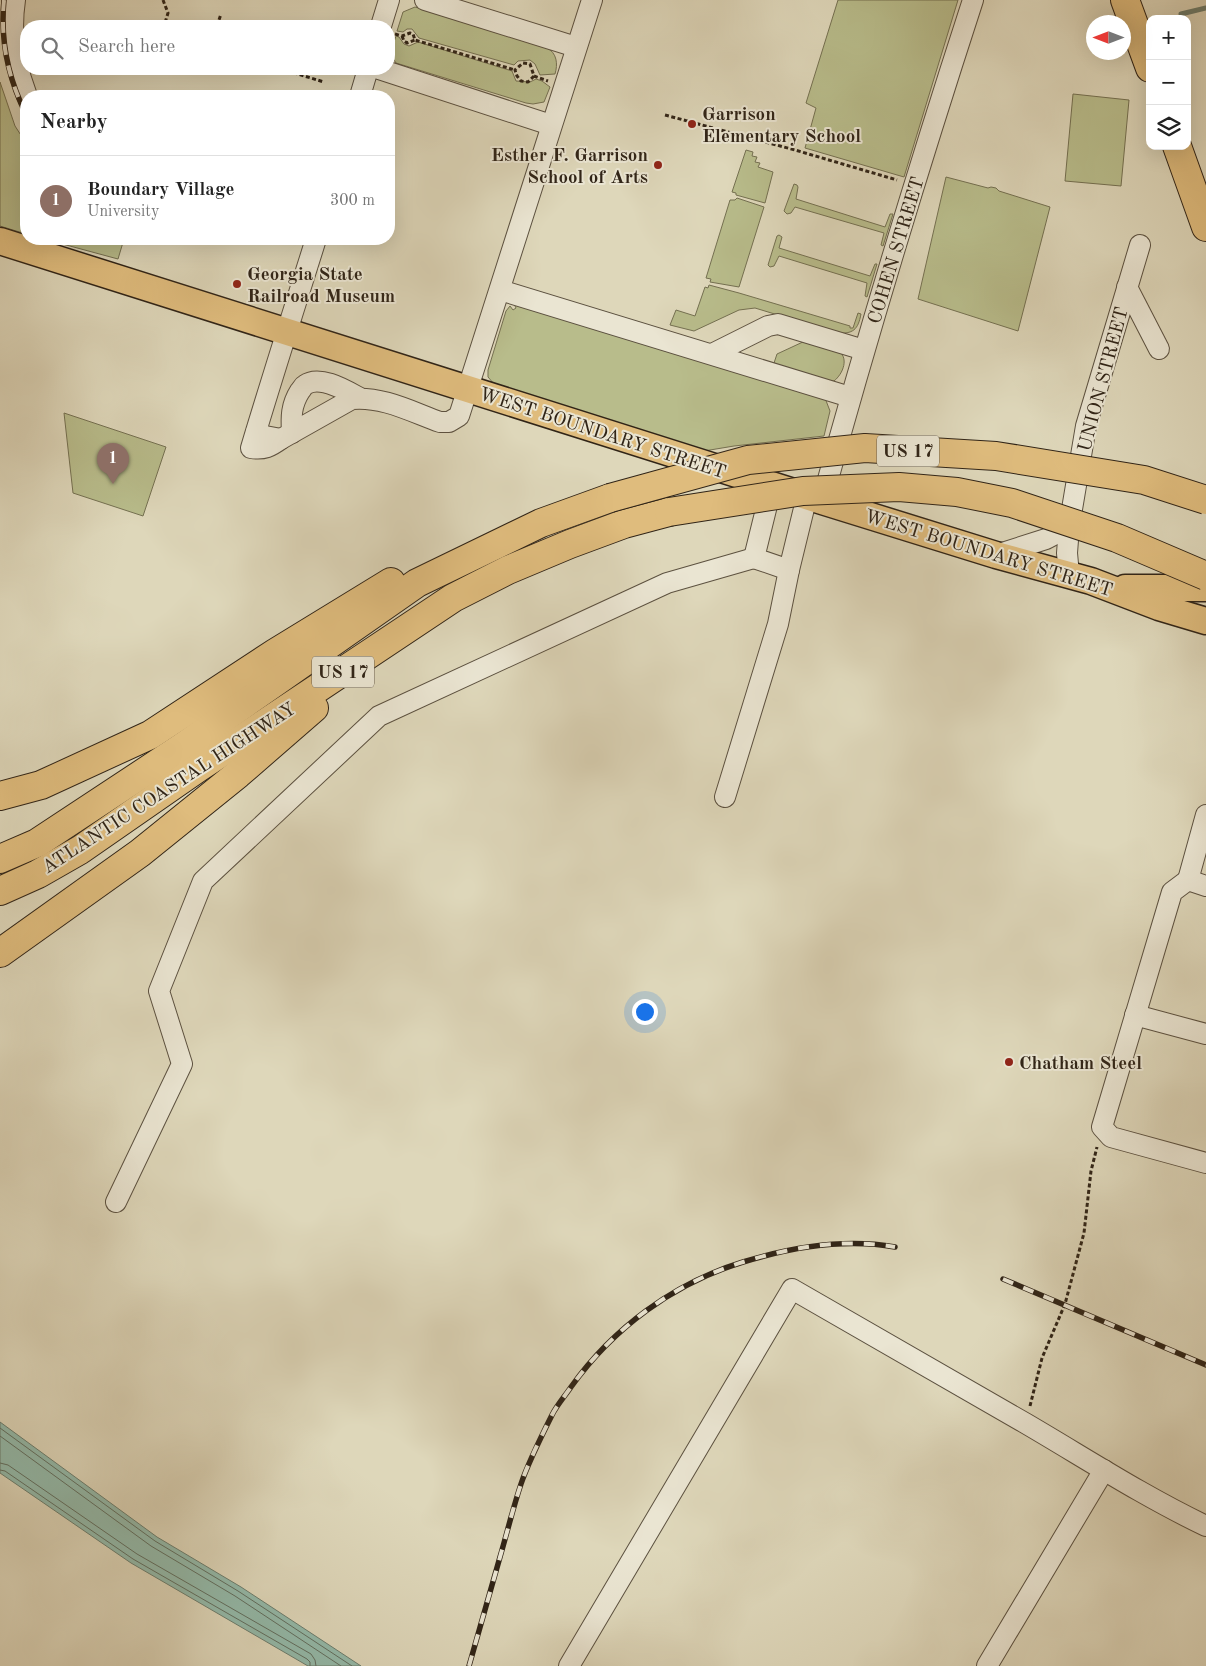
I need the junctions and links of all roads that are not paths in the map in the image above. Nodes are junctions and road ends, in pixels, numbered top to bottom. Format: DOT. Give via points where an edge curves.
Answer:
graph roads {
  1 [pos="15,0"];
  2 [pos="389,0"];
  3 [pos="425,0"];
  4 [pos="592,0"];
  5 [pos="973,0"];
  6 [pos="1125,0"];
  7 [pos="388,20"];
  8 [pos="576,47"];
  9 [pos="1147,60"];
  10 [pos="20,74"];
  11 [pos="395,74"];
  12 [pos="20,75"];
  13 [pos="366,75"];
  14 [pos="25,90"];
  15 [pos="362,90"];
  16 [pos="551,124"];
  17 [pos="1178,150"];
  18 [pos="1206,227"];
  19 [pos="0,240"];
  20 [pos="314,245"];
  21 [pos="1140,245"];
  22 [pos="501,286"];
  23 [pos="1127,287"];
  24 [pos="287,332"];
  25 [pos="1159,349"];
  26 [pos="864,350"];
  27 [pos="718,351"];
  28 [pos="468,389"];
  29 [pos="850,397"];
  30 [pos="360,398"];
  31 [pos="286,436"];
  32 [pos="772,485"];
  33 [pos="814,499"];
  34 [pos="1206,500"];
  35 [pos="1069,527"];
  36 [pos="483,551"];
  37 [pos="996,555"];
  38 [pos="754,558"];
  39 [pos="789,570"];
  40 [pos="1069,575"];
  41 [pos="1206,576"];
  42 [pos="1112,588"];
  43 [pos="1206,588"];
  44 [pos="1206,621"];
  45 [pos="398,635"];
  46 [pos="0,796"];
  47 [pos="725,797"];
  48 [pos="1206,815"];
  49 [pos="0,859"];
  50 [pos="1197,883"];
  51 [pos="0,891"];
  52 [pos="0,953"];
  53 [pos="1135,1015"];
  54 [pos="1206,1034"];
  55 [pos="1206,1163"];
  56 [pos="116,1202"];
  57 [pos="1104,1470"];
  58 [pos="1206,1526"];
  59 [pos="568,1666"];
  60 [pos="987,1666"];
  1 -- 10 [label="street" via="12,30"];
  2 -- 7 [label="street"];
  3 -- 8 [label="street"];
  4 -- 8 [label="street"];
  5 -- 26 [label="street, COHEN STREET"];
  6 -- 9 [label="highway"];
  8 -- 16 [label="street"];
  11 -- 16 [label="street"];
  12 -- 14 [label="street"];
  13 -- 15 [label="street"];
  16 -- 22 [label="street"];
  17 -- 18 [label="highway"];
  19 -- 24 [label="main road, WEST BOUNDARY STREET"];
  20 -- 24 [label="street"];
  21 -- 23 [label="street, UNION STREET"];
  22 -- 27 [label="street"];
  22 -- 28 [label="street"];
  23 -- 25 [label="street"];
  23 -- 35 [label="street, UNION STREET" via="1086,426"];
  24 -- 28 [label="main road, WEST BOUNDARY STREET"];
  24 -- 31 [label="street" via="253,440 265,436"];
  26 -- 27 [label="street" via="778,324"];
  26 -- 29 [label="street, COHEN STREET"];
  27 -- 29 [label="street"];
  28 -- 30 [label="street" via="459,416 449,422"];
  28 -- 32 [label="main road, WEST BOUNDARY STREET"];
  29 -- 33 [label="street, COHEN STREET"];
  30 -- 31 [label="street" via="352,399"];
  30 -- 31 [label="street" via="325,382 305,385 295,400"];
  32 -- 33 [label="main road, WEST BOUNDARY STREET"];
  32 -- 38 [label="street"];
  33 -- 37 [label="main road, WEST BOUNDARY STREET"];
  33 -- 39 [label="street, COHEN STREET"];
  34 -- 36 [label="highway, ATLANTIC COASTAL HIGHWAY / US 17, bridge" via="1144,480 996,456 865,448 748,460 610,498 541,523"];
  35 -- 37 [label="street" via="1046,539"];
  35 -- 40 [label="street, UNION STREET"];
  36 -- 46 [label="highway" via="387,583 150,735 41,785"];
  36 -- 49 [label="highway, ATLANTIC COASTAL HIGHWAY / US 17" via="416,583 184,746 37,843"];
  37 -- 40 [label="main road, WEST BOUNDARY STREET"];
  38 -- 39 [label="street"];
  38 -- 56 [label="street" via="667,583 378,716 203,881 159,991 182,1064"];
  39 -- 47 [label="street, COHEN STREET" via="778,624"];
  40 -- 42 [label="main road, WEST BOUNDARY STREET"];
  41 -- 45 [label="highway, ATLANTIC COASTAL HIGHWAY / US 17, bridge" via="1116,538 1012,502 957,492 899,487 803,491 669,512 624,524 508,570 453,598"];
  42 -- 43 [label="main road"];
  42 -- 44 [label="main road, WEST BOUNDARY STREET"];
  45 -- 51 [label="highway, ATLANTIC COASTAL HIGHWAY / US 17" via="80,850"];
  45 -- 52 [label="highway" via="238,774 140,853"];
  48 -- 50 [label="street"];
  50 -- 53 [label="street" via="1172,892"];
  53 -- 54 [label="street"];
  53 -- 55 [label="street" via="1102,1127 1111,1137"];
  57 -- 58 [label="street"];
  57 -- 59 [label="street" via="792,1289"];
  57 -- 60 [label="street"];
}
